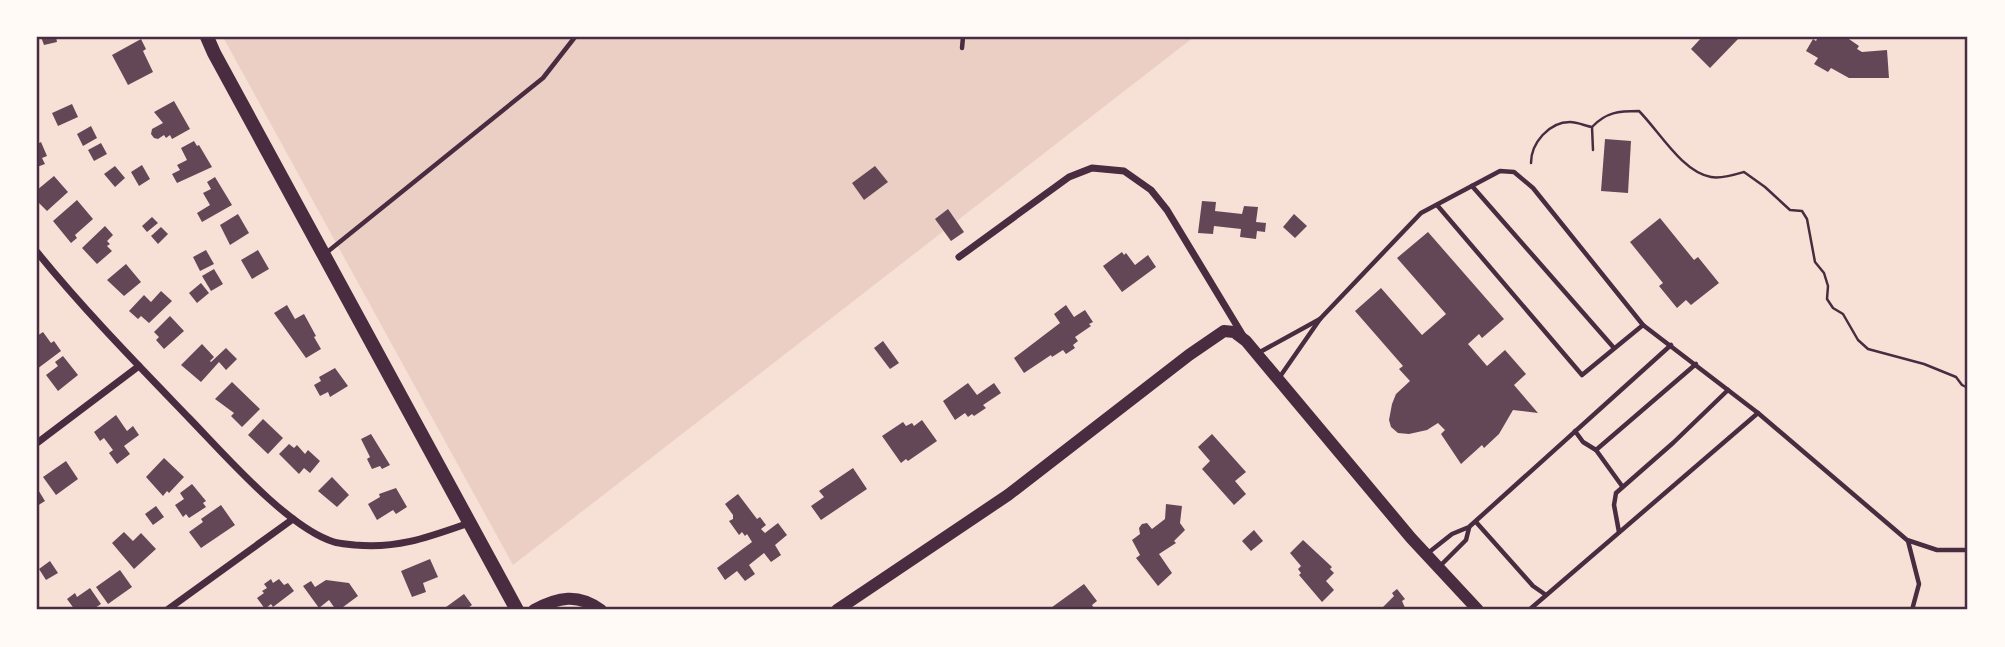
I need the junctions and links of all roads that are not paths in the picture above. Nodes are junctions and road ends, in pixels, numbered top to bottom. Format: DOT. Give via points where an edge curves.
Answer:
graph roads {
  1 [pos="208,37"];
  2 [pos="575,37"];
  3 [pos="963,37"];
  4 [pos="962,48"];
  5 [pos="1472,186"];
  6 [pos="1437,205"];
  7 [pos="37,252"];
  8 [pos="323,256"];
  9 [pos="959,257"];
  10 [pos="1320,319"];
  11 [pos="1643,325"];
  12 [pos="1246,341"];
  13 [pos="1671,345"];
  14 [pos="1614,348"];
  15 [pos="1257,354"];
  16 [pos="1696,364"];
  17 [pos="139,366"];
  18 [pos="1279,379"];
  19 [pos="1728,390"];
  20 [pos="1758,413"];
  21 [pos="1576,431"];
  22 [pos="37,443"];
  23 [pos="1596,450"];
  24 [pos="1622,486"];
  25 [pos="293,519"];
  26 [pos="1476,522"];
  27 [pos="469,523"];
  28 [pos="1469,527"];
  29 [pos="1619,532"];
  30 [pos="1907,540"];
  31 [pos="1968,550"];
  32 [pos="1426,554"];
  33 [pos="1438,567"];
  34 [pos="1546,595"];
  35 [pos="167,610"];
  36 [pos="517,610"];
  37 [pos="534,610"];
  38 [pos="601,610"];
  39 [pos="837,610"];
  40 [pos="1478,610"];
  41 [pos="1529,610"];
  42 [pos="1912,610"];
  1 -- 8 [label="main road"];
  2 -- 8 [label="lane" via="544,78"];
  3 -- 4 [label="lane"];
  5 -- 6 [label="lane"];
  5 -- 11 [label="lane" via="1500,171 1514,172 1533,188"];
  5 -- 14 [label="lane"];
  6 -- 10 [label="lane" via="1421,214"];
  6 -- 14 [label="lane" via="1582,375"];
  7 -- 17 [label="street"];
  8 -- 27 [label="main road"];
  9 -- 12 [label="street" via="1069,177 1092,168 1124,171 1151,190 1167,210"];
  10 -- 15 [label="lane"];
  10 -- 18 [label="lane"];
  11 -- 13 [label="lane"];
  11 -- 14 [label="lane"];
  12 -- 15 [label="street"];
  12 -- 39 [label="street" via="1224,331 1008,495"];
  13 -- 16 [label="lane"];
  13 -- 21 [label="lane"];
  15 -- 18 [label="street"];
  16 -- 19 [label="lane"];
  16 -- 23 [label="lane"];
  17 -- 22 [label="street"];
  17 -- 25 [label="street"];
  18 -- 32 [label="street"];
  19 -- 20 [label="lane"];
  19 -- 24 [label="lane"];
  20 -- 29 [label="lane"];
  20 -- 30 [label="lane"];
  21 -- 23 [label="lane"];
  21 -- 26 [label="lane"];
  23 -- 24 [label="lane"];
  24 -- 29 [label="lane" via="1614,500"];
  25 -- 27 [label="street" via="335,542 372,546 424,539"];
  25 -- 35 [label="street"];
  26 -- 28 [label="lane"];
  26 -- 34 [label="lane"];
  27 -- 36 [label="main road"];
  28 -- 32 [label="lane"];
  28 -- 33 [label="lane" via="1466,540"];
  29 -- 34 [label="lane"];
  30 -- 31 [label="lane" via="1937,550"];
  30 -- 42 [label="lane" via="1919,584"];
  32 -- 33 [label="street"];
  33 -- 40 [label="street"];
  34 -- 41 [label="lane"];
  37 -- 38 [label="street" via="577,598"];
}
